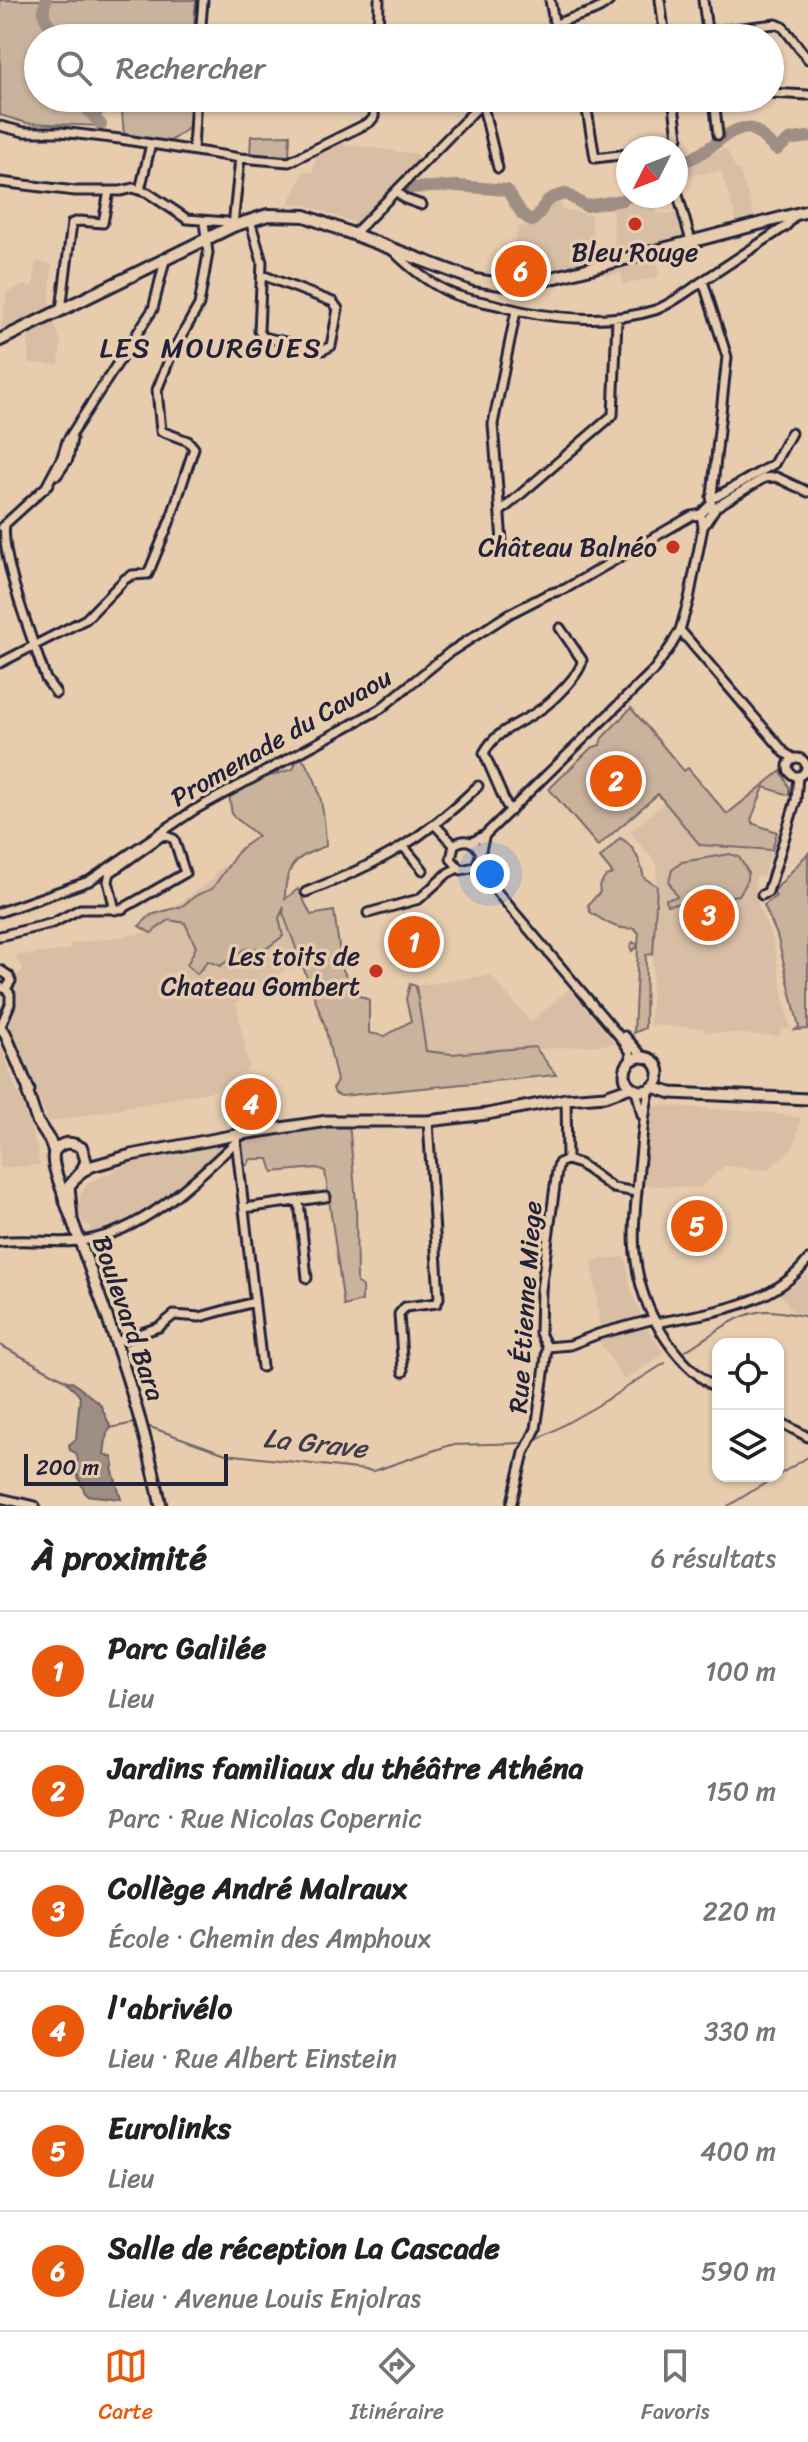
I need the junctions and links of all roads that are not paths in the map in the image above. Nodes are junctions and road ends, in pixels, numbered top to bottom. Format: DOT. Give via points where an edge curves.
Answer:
graph roads {
  1 [pos="203,0"];
  2 [pos="379,0"];
  3 [pos="550,0"];
  4 [pos="610,0"];
  5 [pos="660,0"];
  6 [pos="703,0"];
  7 [pos="201,24"];
  8 [pos="378,24"];
  9 [pos="555,24"];
  10 [pos="557,24"];
  11 [pos="663,24"];
  12 [pos="706,24"];
  13 [pos="784,28"];
  14 [pos="808,59"];
  15 [pos="784,94"];
  16 [pos="808,95"];
  17 [pos="195,112"];
  18 [pos="374,112"];
  19 [pos="472,112"];
  20 [pos="485,112"];
  21 [pos="587,112"];
  22 [pos="675,112"];
  23 [pos="716,112"];
  24 [pos="0,126"];
  25 [pos="718,135"];
  26 [pos="678,136"];
  27 [pos="151,144"];
  28 [pos="193,149"];
  29 [pos="616,155"];
  30 [pos="240,158"];
  31 [pos="498,168"];
  32 [pos="0,182"];
  33 [pos="140,190"];
  34 [pos="109,191"];
  35 [pos="396,191"];
  36 [pos="422,205"];
  37 [pos="682,208"];
  38 [pos="794,214"];
  39 [pos="250,220"];
  40 [pos="204,222"];
  41 [pos="233,226"];
  42 [pos="778,230"];
  43 [pos="354,234"];
  44 [pos="207,239"];
  45 [pos="691,241"];
  46 [pos="389,248"];
  47 [pos="165,260"];
  48 [pos="262,275"];
  49 [pos="703,281"];
  50 [pos="61,310"];
  51 [pos="516,311"];
  52 [pos="617,319"];
  53 [pos="0,340"];
  54 [pos="791,433"];
  55 [pos="808,492"];
  56 [pos="713,503"];
  57 [pos="501,511"];
  58 [pos="701,514"];
  59 [pos="3,527"];
  60 [pos="703,527"];
  61 [pos="502,542"];
  62 [pos="0,550"];
  63 [pos="9,563"];
  64 [pos="560,628"];
  65 [pos="680,630"];
  66 [pos="34,645"];
  67 [pos="0,663"];
  68 [pos="56,693"];
  69 [pos="793,758"];
  70 [pos="806,759"];
  71 [pos="798,776"];
  72 [pos="478,786"];
  73 [pos="511,811"];
  74 [pos="436,826"];
  75 [pos="485,835"];
  76 [pos="472,842"];
  77 [pos="454,845"];
  78 [pos="404,847"];
  79 [pos="479,850"];
  80 [pos="478,863"];
  81 [pos="455,865"];
  82 [pos="471,869"];
  83 [pos="423,870"];
  84 [pos="492,886"];
  85 [pos="306,892"];
  86 [pos="762,895"];
  87 [pos="115,910"];
  88 [pos="0,912"];
  89 [pos="368,913"];
  90 [pos="0,936"];
  91 [pos="0,970"];
  92 [pos="3,988"];
  93 [pos="590,999"];
  94 [pos="1,1029"];
  95 [pos="644,1058"];
  96 [pos="631,1062"];
  97 [pos="631,1085"];
  98 [pos="654,1085"];
  99 [pos="566,1099"];
  100 [pos="808,1099"];
  101 [pos="37,1121"];
  102 [pos="428,1121"];
  103 [pos="643,1129"];
  104 [pos="236,1138"];
  105 [pos="66,1143"];
  106 [pos="54,1152"];
  107 [pos="85,1154"];
  108 [pos="131,1155"];
  109 [pos="567,1160"];
  110 [pos="59,1174"];
  111 [pos="79,1174"];
  112 [pos="637,1192"];
  113 [pos="326,1197"];
  114 [pos="299,1201"];
  115 [pos="244,1208"];
  116 [pos="72,1219"];
  117 [pos="79,1241"];
  118 [pos="0,1242"];
  119 [pos="808,1260"];
  120 [pos="307,1278"];
  121 [pos="254,1302"];
  122 [pos="655,1321"];
  123 [pos="115,1342"];
  124 [pos="547,1347"];
  125 [pos="262,1367"];
  126 [pos="403,1372"];
  127 [pos="712,1384"];
  128 [pos="784,1424"];
  129 [pos="808,1437"];
  130 [pos="0,1498"];
  131 [pos="34,1506"];
  132 [pos="160,1506"];
  133 [pos="511,1506"];
  1 -- 7 [label="street"];
  2 -- 8 [label="street"];
  3 -- 9 [label="street"];
  4 -- 10 [label="street"];
  5 -- 11 [label="street"];
  6 -- 12 [label="street"];
  13 -- 14 [label="street"];
  15 -- 16 [label="street"];
  17 -- 28 [label="street"];
  18 -- 30 [label="street" via="370,122 289,162"];
  19 -- 35 [label="street"];
  20 -- 31 [label="street"];
  21 -- 29 [label="street" via="595,158"];
  22 -- 26 [label="street"];
  23 -- 25 [label="street"];
  24 -- 27 [label="street"];
  27 -- 28 [label="street"];
  27 -- 33 [label="street"];
  28 -- 30 [label="street"];
  30 -- 41 [label="street"];
  32 -- 34 [label="street"];
  33 -- 34 [label="street"];
  33 -- 40 [label="street" via="178,215"];
  34 -- 50 [label="street" via="103,223 72,223"];
  35 -- 36 [label="street"];
  35 -- 43 [label="street"];
  37 -- 45 [label="street"];
  38 -- 42 [label="street"];
  38 -- 42 [label="street"];
  38 -- 45 [label="main road"];
  39 -- 41 [label="main road"];
  39 -- 43 [label="main road" via="295,214"];
  39 -- 48 [label="street"];
  40 -- 41 [label="street"];
  40 -- 44 [label="street"];
  41 -- 44 [label="main road"];
  42 -- 49 [label="street"];
  43 -- 46 [label="main road"];
  44 -- 47 [label="main road"];
  44 -- 66 [label="street" via="199,305 157,390 161,431 194,448 148,574 125,579 86,619"];
  45 -- 46 [label="main road" via="510,285 475,280"];
  46 -- 51 [label="street" via="447,292"];
  47 -- 50 [label="main road"];
  47 -- 59 [label="street" via="153,309 75,429 68,459"];
  48 -- 48 [label="street" via="336,305 331,346 323,350 263,337"];
  49 -- 52 [label="street" via="658,309"];
  49 -- 56 [label="street" via="727,352"];
  50 -- 53 [label="main road"];
  51 -- 52 [label="street"];
  51 -- 57 [label="street" via="493,424"];
  52 -- 57 [label="street" via="613,415"];
  54 -- 56 [label="street" via="774,464"];
  55 -- 56 [label="street" via="781,479 764,478"];
  56 -- 58 [label="street, Promenade du Cavaou"];
  56 -- 60 [label="street"];
  57 -- 61 [label="street"];
  58 -- 60 [label="street"];
  58 -- 88 [label="street, Promenade du Cavaou" via="509,614 450,652 380,709 194,810 89,881"];
  59 -- 63 [label="street"];
  60 -- 65 [label="street"];
  62 -- 63 [label="street"];
  63 -- 66 [label="street"];
  64 -- 73 [label="street" via="582,660 580,670 545,707 506,729 484,753"];
  65 -- 69 [label="street"];
  65 -- 73 [label="street" via="653,671"];
  66 -- 67 [label="street"];
  66 -- 68 [label="street"];
  69 -- 70 [label="street"];
  69 -- 71 [label="street" via="788,769"];
  70 -- 71 [label="street" via="806,769"];
  71 -- 86 [label="street" via="796,800 768,892"];
  72 -- 74 [label="street"];
  73 -- 75 [label="street"];
  74 -- 77 [label="street"];
  74 -- 78 [label="street"];
  75 -- 76 [label="street"];
  75 -- 79 [label="street"];
  76 -- 77 [label="street"];
  76 -- 79 [label="street"];
  77 -- 81 [label="street"];
  78 -- 83 [label="street"];
  78 -- 85 [label="street"];
  79 -- 80 [label="street"];
  80 -- 82 [label="street"];
  80 -- 84 [label="street"];
  81 -- 82 [label="street"];
  81 -- 89 [label="street" via="419,899"];
  82 -- 84 [label="street"];
  84 -- 93 [label="street"];
  87 -- 87 [label="street" via="185,873 174,839 163,835 110,873"];
  87 -- 90 [label="street" via="80,909 53,923"];
  91 -- 92 [label="street" via="11,981"];
  92 -- 94 [label="street" via="10,994 10,1004"];
  93 -- 95 [label="street"];
  93 -- 96 [label="street" via="628,1048"];
  94 -- 101 [label="street"];
  95 -- 96 [label="street"];
  95 -- 98 [label="street" via="656,1065"];
  96 -- 97 [label="street"];
  97 -- 98 [label="street"];
  97 -- 99 [label="street"];
  97 -- 103 [label="street"];
  98 -- 100 [label="street" via="671,1093"];
  98 -- 103 [label="street"];
  99 -- 102 [label="street"];
  99 -- 109 [label="street"];
  101 -- 105 [label="street"];
  101 -- 106 [label="street"];
  102 -- 104 [label="street" via="327,1121"];
  102 -- 126 [label="street" via="439,1298 437,1303 405,1307 399,1314"];
  103 -- 112 [label="street"];
  104 -- 108 [label="street"];
  104 -- 115 [label="street"];
  104 -- 117 [label="street" via="150,1214"];
  105 -- 106 [label="street"];
  105 -- 107 [label="street"];
  106 -- 110 [label="street"];
  107 -- 108 [label="street"];
  107 -- 111 [label="street"];
  108 -- 111 [label="street"];
  109 -- 112 [label="street" via="613,1188"];
  109 -- 124 [label="street, Rue Étienne Miege" via="557,1171 541,1290 540,1333"];
  110 -- 111 [label="street"];
  110 -- 116 [label="street, Boulevard Bara"];
  111 -- 116 [label="street, Boulevard Bara" via="68,1191"];
  112 -- 122 [label="street" via="635,1252"];
  113 -- 114 [label="street"];
  114 -- 115 [label="street"];
  114 -- 120 [label="street"];
  115 -- 121 [label="street"];
  116 -- 117 [label="street, Boulevard Bara"];
  117 -- 118 [label="street"];
  117 -- 123 [label="street, Boulevard Bara"];
  119 -- 122 [label="street" via="787,1281 742,1305"];
  121 -- 123 [label="street" via="200,1317 174,1315 159,1327"];
  121 -- 125 [label="street"];
  122 -- 124 [label="street"];
  122 -- 127 [label="street" via="686,1365"];
  123 -- 132 [label="street, Boulevard Bara" via="150,1449"];
  124 -- 133 [label="street, Rue Étienne Miege" via="536,1429 524,1453"];
  128 -- 129 [label="street"];
  130 -- 131 [label="street"];
}
